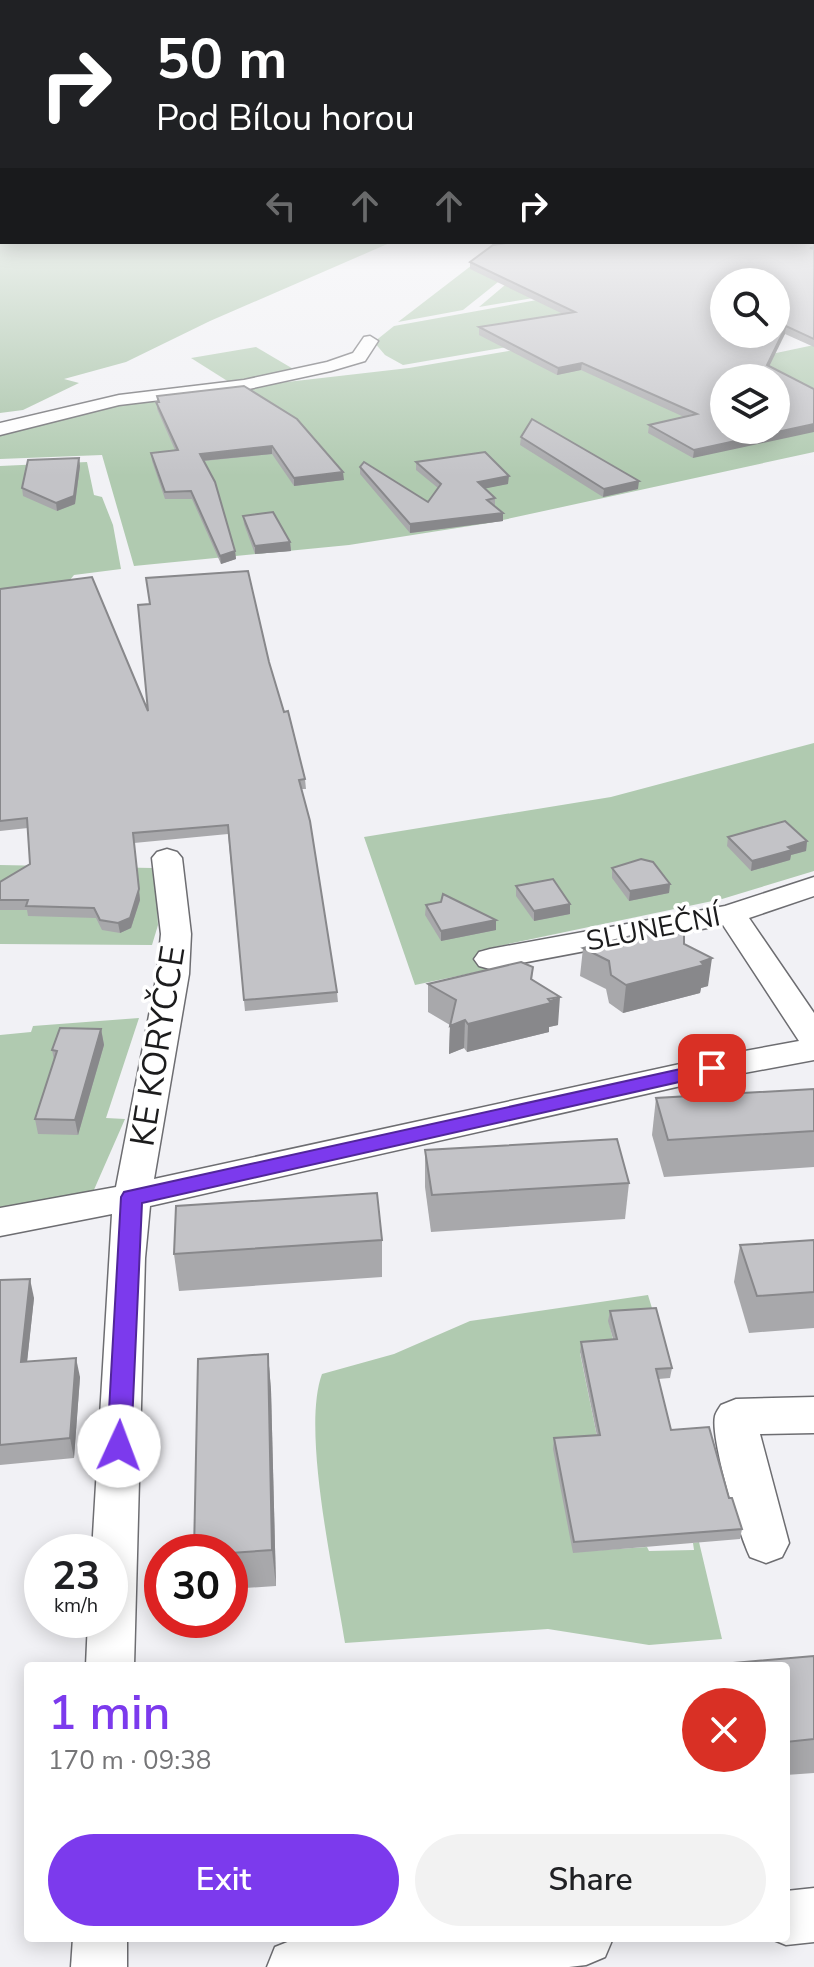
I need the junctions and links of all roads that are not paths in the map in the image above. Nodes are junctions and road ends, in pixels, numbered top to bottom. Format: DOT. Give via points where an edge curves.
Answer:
graph roads {
  1 [pos="370,341"];
  2 [pos="0,429"];
  3 [pos="167,858"];
  4 [pos="814,886"];
  5 [pos="731,914"];
  6 [pos="490,959"];
  7 [pos="814,1038"];
  8 [pos="814,1049"];
  9 [pos="132,1197"];
  10 [pos="0,1222"];
  11 [pos="814,1415"];
  12 [pos="766,1543"];
  13 [pos="110,1662"];
  14 [pos="814,1915"];
  15 [pos="790,1918"];
  16 [pos="100,1942"];
  17 [pos="546,1942"];
  18 [pos="99,1967"];
  19 [pos="295,1967"];
  1 -- 2 [label="street" via="359,357 331,366 244,385 119,400"];
  3 -- 9 [label="street, KE KORYČCE" via="176,934 173,974"];
  4 -- 5 [label="street, SLUNEČNÍ"];
  5 -- 6 [label="street, SLUNEČNÍ"];
  5 -- 7 [label="street"];
  8 -- 9 [label="street"];
  9 -- 10 [label="street"];
  9 -- 13 [label="street, KE KORYČCE"];
  11 -- 12 [label="street" via="736,1417"];
  14 -- 15 [label="street"];
  16 -- 18 [label="street"];
  17 -- 19 [label="street"];
}
